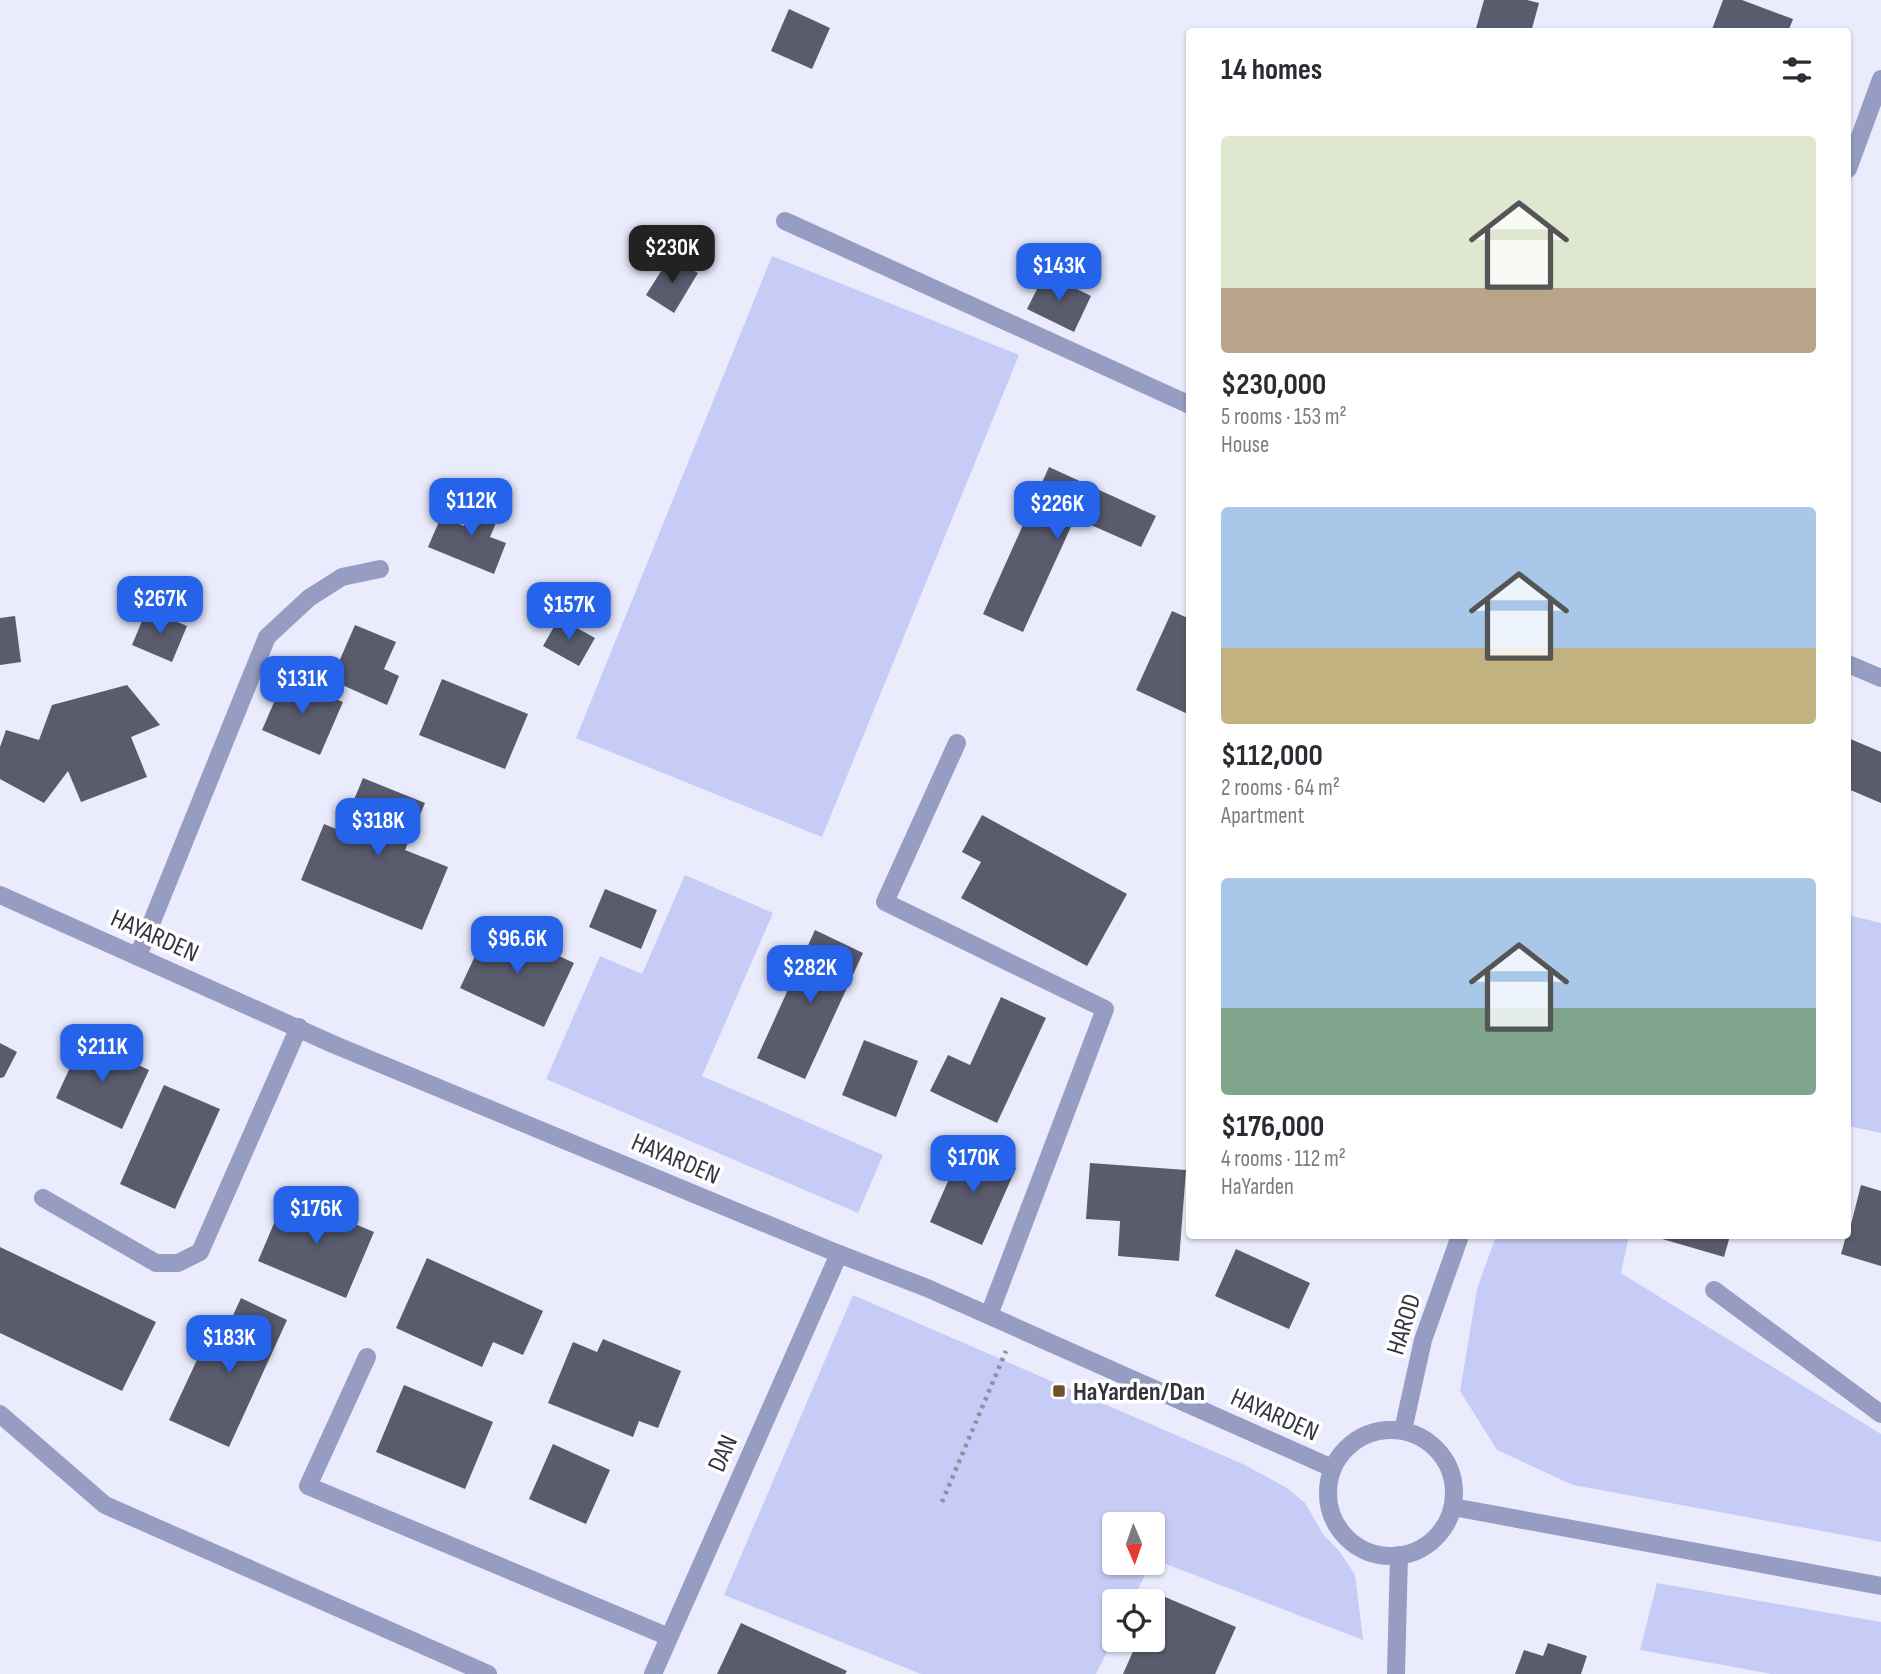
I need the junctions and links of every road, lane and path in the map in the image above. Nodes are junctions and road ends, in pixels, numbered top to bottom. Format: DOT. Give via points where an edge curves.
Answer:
graph roads {
  1 [pos="1881,79"];
  2 [pos="1851,162"];
  3 [pos="785,221"];
  4 [pos="1186,403"];
  5 [pos="380,569"];
  6 [pos="1851,665"];
  7 [pos="1881,678"];
  8 [pos="957,743"];
  9 [pos="0,895"];
  10 [pos="138,956"];
  11 [pos="299,1027"];
  12 [pos="43,1198"];
  13 [pos="1460,1239"];
  14 [pos="839,1254"];
  15 [pos="1714,1290"];
  16 [pos="989,1315"];
  17 [pos="1016,1327"];
  18 [pos="367,1357"];
  19 [pos="0,1414"];
  20 [pos="1881,1414"];
  21 [pos="1403,1430"];
  22 [pos="1332,1468"];
  23 [pos="942,1502"];
  24 [pos="1453,1507"];
  25 [pos="1399,1555"];
  26 [pos="1881,1586"];
  27 [pos="669,1637"];
  28 [pos="488,1674"];
  29 [pos="653,1674"];
  30 [pos="1396,1674"];
  1 -- 2 [label="street"];
  3 -- 4 [label="street"];
  5 -- 10 [label="street" via="342,577 309,598 267,637"];
  6 -- 7 [label="street"];
  8 -- 16 [label="street" via="885,902 1105,1009"];
  9 -- 10 [label="street, HAYARDEN"];
  10 -- 11 [label="street, HAYARDEN"];
  11 -- 12 [label="street" via="200,1252 178,1263 156,1263"];
  11 -- 14 [label="street, HAYARDEN"];
  13 -- 21 [label="street, HAROD" via="1423,1340"];
  14 -- 16 [label="street, HAYARDEN"];
  14 -- 27 [label="street, DAN"];
  15 -- 20 [label="street"];
  16 -- 17 [label="street, HAYARDEN"];
  17 -- 22 [label="street, HAYARDEN"];
  17 -- 23 [label="path"];
  18 -- 27 [label="street" via="308,1486"];
  19 -- 28 [label="street" via="105,1505"];
  21 -- 22 [label="street" via="1361,1436"];
  21 -- 24 [label="street" via="1422,1437 1450,1467"];
  22 -- 25 [label="street" via="1328,1505 1346,1538 1379,1555"];
  24 -- 25 [label="street" via="1433,1540"];
  24 -- 26 [label="street"];
  25 -- 30 [label="street"];
  27 -- 29 [label="street, DAN"];
}
